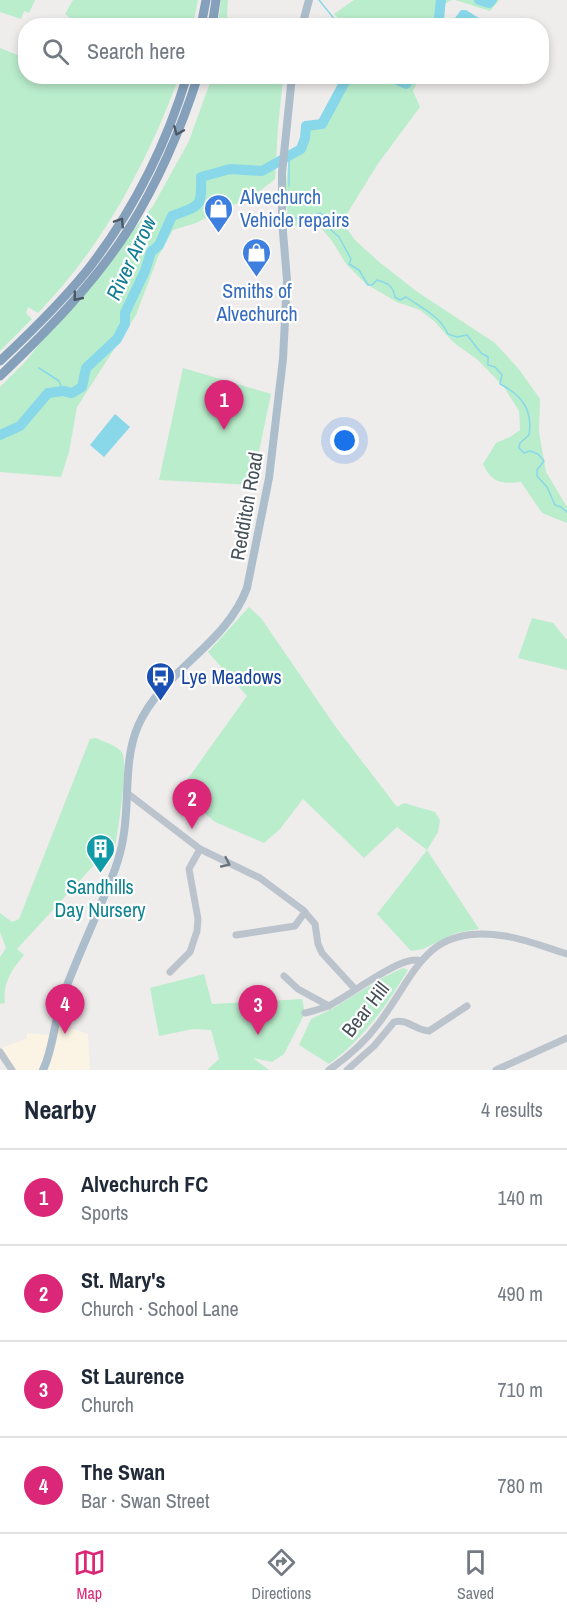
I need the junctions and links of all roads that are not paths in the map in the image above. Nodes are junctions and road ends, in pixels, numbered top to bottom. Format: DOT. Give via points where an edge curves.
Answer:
graph roads {
  1 [pos="206,0"];
  2 [pos="216,0"];
  3 [pos="309,0"];
  4 [pos="207,18"];
  5 [pos="209,18"];
  6 [pos="304,18"];
  7 [pos="186,84"];
  8 [pos="195,84"];
  9 [pos="290,84"];
  10 [pos="0,362"];
  11 [pos="0,376"];
  12 [pos="127,793"];
  13 [pos="200,849"];
  14 [pos="305,912"];
  15 [pos="236,935"];
  16 [pos="567,954"];
  17 [pos="420,961"];
  18 [pos="170,972"];
  19 [pos="284,976"];
  20 [pos="356,989"];
  21 [pos="329,1006"];
  22 [pos="467,1006"];
  23 [pos="305,1013"];
  24 [pos="373,1032"];
  25 [pos="380,1037"];
  26 [pos="567,1038"];
  27 [pos="0,1052"];
  28 [pos="12,1070"];
  29 [pos="43,1070"];
  30 [pos="329,1070"];
  31 [pos="347,1070"];
  32 [pos="496,1070"];
  1 -- 4 [label="highway"];
  2 -- 5 [label="highway"];
  3 -- 6 [label="main road"];
  10 -- 7 [label="highway, one-way" via="89,268 122,220 154,163"];
  8 -- 11 [label="highway, one-way" via="162,168 129,228 69,306"];
  9 -- 12 [label="main road, Redditch Road" via="282,172 287,280 283,359 269,478 248,588 231,619 162,690 144,715 132,749"];
  12 -- 13 [label="street"];
  12 -- 29 [label="main road, Redditch Road" via="123,839 112,876 62,998"];
  13 -- 14 [label="street, one-way" via="260,878"];
  13 -- 18 [label="street" via="189,869 197,932 190,952"];
  14 -- 15 [label="street" via="295,926"];
  14 -- 20 [label="street" via="315,924 322,953"];
  16 -- 17 [label="street" via="506,936 478,934 449,940"];
  17 -- 20 [label="street" via="406,962"];
  17 -- 24 [label="street, Bear Hill"];
  19 -- 21 [label="street" via="298,989"];
  20 -- 21 [label="street"];
  21 -- 23 [label="street"];
  22 -- 25 [label="street" via="429,1031 405,1021 394,1022"];
  24 -- 25 [label="street"];
  24 -- 30 [label="street, Bear Hill"];
  25 -- 31 [label="street"];
  26 -- 32 [label="street"];
  27 -- 28 [label="street"];
}
